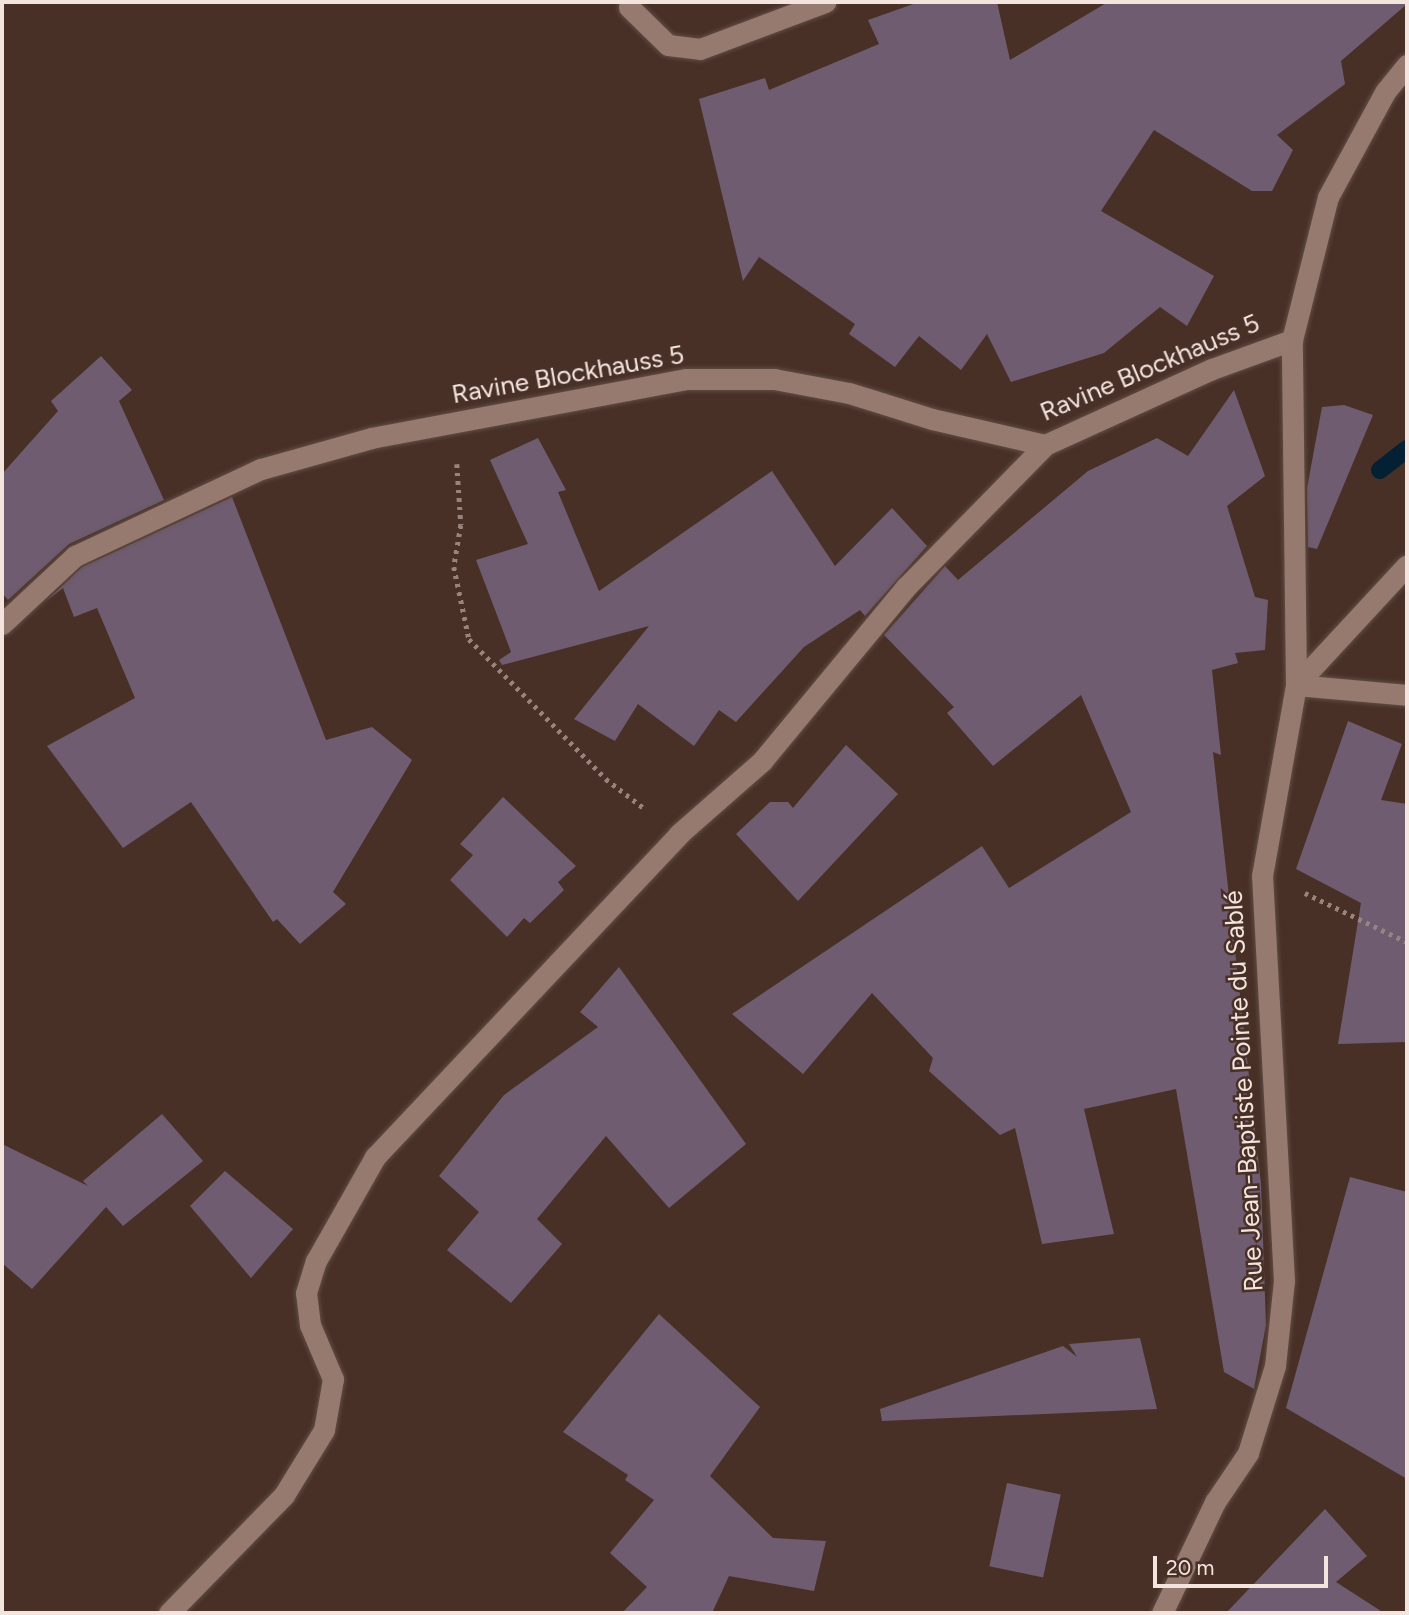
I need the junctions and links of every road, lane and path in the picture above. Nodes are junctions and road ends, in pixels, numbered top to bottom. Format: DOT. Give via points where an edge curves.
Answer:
graph roads {
  1 [pos="825,2"];
  2 [pos="629,7"];
  3 [pos="1407,65"];
  4 [pos="1292,340"];
  5 [pos="469,422"];
  6 [pos="1045,445"];
  7 [pos="1407,565"];
  8 [pos="2,624"];
  9 [pos="1296,685"];
  10 [pos="1407,695"];
  11 [pos="679,834"];
  12 [pos="1262,876"];
  13 [pos="1407,942"];
  14 [pos="169,1613"];
  15 [pos="1161,1613"];
  1 -- 2 [label="street" via="700,50 668,45"];
  3 -- 4 [label="street, Rue Jean-Baptiste Pointe du Sablé" via="1385,92 1328,197"];
  4 -- 6 [label="street, Ravine Blockhauss 5" via="1212,369"];
  4 -- 9 [label="street, Rue Jean-Baptiste Pointe du Sablé"];
  5 -- 6 [label="street, Ravine Blockhauss 5" via="521,408 685,379 774,379 849,393 932,419"];
  5 -- 8 [label="street, Ravine Blockhauss 5" via="370,438 261,469 75,556"];
  5 -- 11 [label="path" via="459,430 456,458 461,525 454,567 469,639 606,779"];
  6 -- 11 [label="street" via="906,587 762,761"];
  7 -- 9 [label="street"];
  9 -- 10 [label="street"];
  9 -- 12 [label="street, Rue Jean-Baptiste Pointe du Sablé"];
  11 -- 14 [label="street" via="375,1157 317,1261 306,1293 310,1325 333,1379 324,1430 284,1495"];
  12 -- 13 [label="path"];
  12 -- 15 [label="street, Rue Jean-Baptiste Pointe du Sablé" via="1284,1281 1275,1366 1248,1453 1215,1502"];
}
